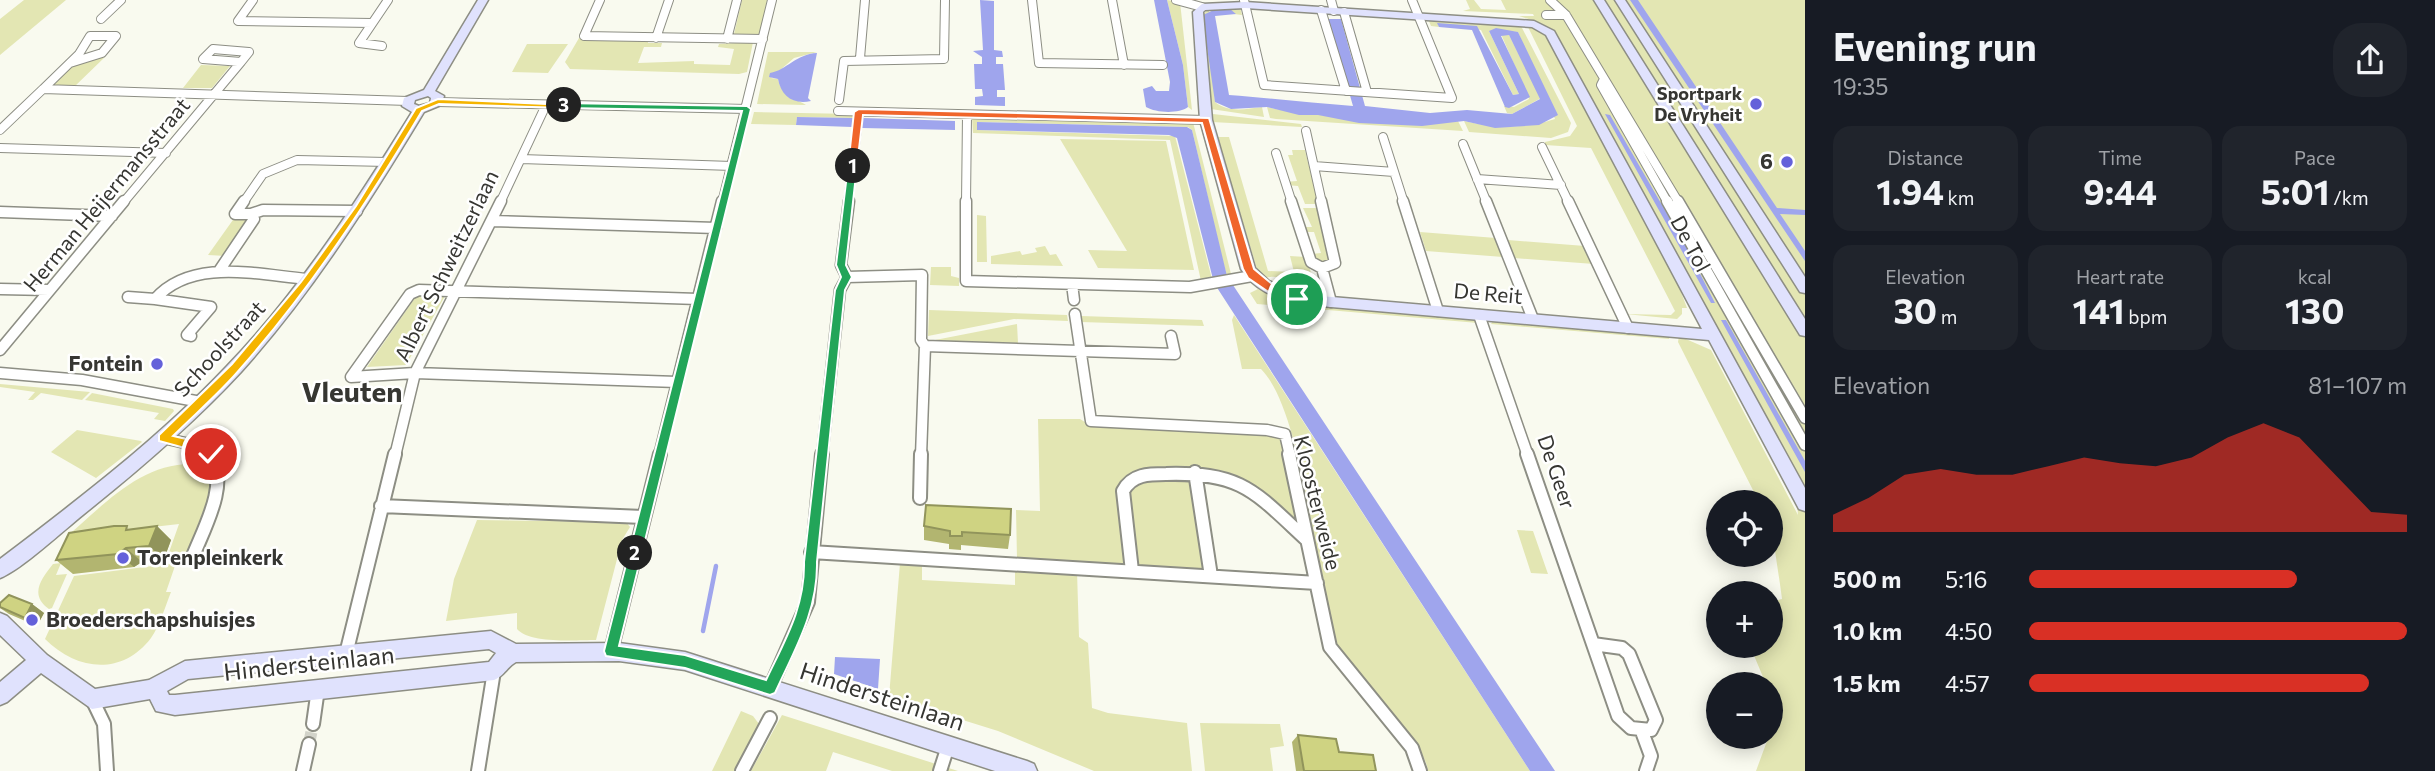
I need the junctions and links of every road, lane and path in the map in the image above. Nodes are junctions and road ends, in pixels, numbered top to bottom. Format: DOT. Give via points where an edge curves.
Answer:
graph roads {
  1 [pos="121,0"];
  2 [pos="253,0"];
  3 [pos="388,0"];
  4 [pos="483,0"];
  5 [pos="600,0"];
  6 [pos="669,0"];
  7 [pos="737,0"];
  8 [pos="772,0"];
  9 [pos="865,0"];
  10 [pos="945,0"];
  11 [pos="1032,0"];
  12 [pos="1111,0"];
  13 [pos="1176,0"];
  14 [pos="1412,0"];
  15 [pos="1550,0"];
  16 [pos="1599,0"];
  17 [pos="1620,0"];
  18 [pos="1244,3"];
  19 [pos="1202,8"];
  20 [pos="1336,8"];
  21 [pos="1321,10"];
  22 [pos="1546,15"];
  23 [pos="1566,15"];
  24 [pos="1419,17"];
  25 [pos="101,19"];
  26 [pos="372,23"];
  27 [pos="656,38"];
  28 [pos="727,39"];
  29 [pos="763,39"];
  30 [pos="382,46"];
  31 [pos="860,58"];
  32 [pos="241,62"];
  33 [pos="70,63"];
  34 [pos="1124,65"];
  35 [pos="1163,65"];
  36 [pos="43,89"];
  37 [pos="1346,91"];
  38 [pos="428,92"];
  39 [pos="1366,92"];
  40 [pos="213,94"];
  41 [pos="839,100"];
  42 [pos="438,102"];
  43 [pos="414,105"];
  44 [pos="546,105"];
  45 [pos="747,109"];
  46 [pos="838,111"];
  47 [pos="859,112"];
  48 [pos="1623,113"];
  49 [pos="967,114"];
  50 [pos="1206,120"];
  51 [pos="0,130"];
  52 [pos="1306,131"];
  53 [pos="1383,137"];
  54 [pos="1463,144"];
  55 [pos="1542,147"];
  56 [pos="0,148"];
  57 [pos="1640,150"];
  58 [pos="1652,152"];
  59 [pos="166,153"];
  60 [pos="1276,153"];
  61 [pos="521,159"];
  62 [pos="387,162"];
  63 [pos="732,166"];
  64 [pos="1314,166"];
  65 [pos="1394,172"];
  66 [pos="1477,178"];
  67 [pos="1560,186"];
  68 [pos="1669,201"];
  69 [pos="1682,203"];
  70 [pos="357,211"];
  71 [pos="0,212"];
  72 [pos="251,215"];
  73 [pos="112,216"];
  74 [pos="492,220"];
  75 [pos="716,228"];
  76 [pos="1322,268"];
  77 [pos="219,271"];
  78 [pos="847,277"];
  79 [pos="307,279"];
  80 [pos="1257,279"];
  81 [pos="1072,284"];
  82 [pos="1805,288"];
  83 [pos="0,289"];
  84 [pos="49,290"];
  85 [pos="457,292"];
  86 [pos="128,297"];
  87 [pos="155,299"];
  88 [pos="698,299"];
  89 [pos="1074,300"];
  90 [pos="1331,302"];
  91 [pos="1438,311"];
  92 [pos="1730,313"];
  93 [pos="1075,314"];
  94 [pos="1746,314"];
  95 [pos="1479,315"];
  96 [pos="1533,319"];
  97 [pos="1628,328"];
  98 [pos="1805,331"];
  99 [pos="1713,335"];
  100 [pos="191,336"];
  101 [pos="1171,336"];
  102 [pos="925,346"];
  103 [pos="0,350"];
  104 [pos="1080,351"];
  105 [pos="0,373"];
  106 [pos="415,373"];
  107 [pos="677,382"];
  108 [pos="1771,384"];
  109 [pos="1787,386"];
  110 [pos="201,402"];
  111 [pos="1805,418"];
  112 [pos="163,438"];
  113 [pos="1805,445"];
  114 [pos="1195,472"];
  115 [pos="920,498"];
  116 [pos="1805,504"];
  117 [pos="381,506"];
  118 [pos="643,517"];
  119 [pos="1308,540"];
  120 [pos="811,552"];
  121 [pos="193,556"];
  122 [pos="0,569"];
  123 [pos="1132,570"];
  124 [pos="1211,576"];
  125 [pos="1317,583"];
  126 [pos="0,622"];
  127 [pos="1593,644"];
  128 [pos="611,651"];
  129 [pos="514,653"];
  130 [pos="346,654"];
  131 [pos="40,661"];
  132 [pos="494,671"];
  133 [pos="770,688"];
  134 [pos="152,689"];
  135 [pos="318,689"];
  136 [pos="0,695"];
  137 [pos="92,699"];
  138 [pos="770,718"];
  139 [pos="313,723"];
  140 [pos="1641,729"];
  141 [pos="309,744"];
  142 [pos="948,746"];
  143 [pos="107,771"];
  144 [pos="303,771"];
  145 [pos="478,771"];
  146 [pos="743,771"];
  147 [pos="940,771"];
  148 [pos="1027,771"];
  149 [pos="1420,771"];
  150 [pos="1646,771"];
  1 -- 25 [label="street"];
  2 -- 26 [label="street" via="238,21"];
  3 -- 26 [label="street"];
  4 -- 38 [label="street"];
  5 -- 27 [label="street" via="584,36"];
  6 -- 27 [label="street"];
  7 -- 28 [label="street"];
  8 -- 29 [label="street"];
  9 -- 31 [label="street"];
  10 -- 31 [label="street" via="944,59"];
  11 -- 34 [label="street" via="1039,63"];
  12 -- 34 [label="street"];
  13 -- 19 [label="street"];
  14 -- 24 [label="street"];
  15 -- 23 [label="street"];
  16 -- 98 [label="street"];
  17 -- 82 [label="street"];
  18 -- 19 [label="street, De Tol"];
  18 -- 21 [label="street, De Tol"];
  18 -- 37 [label="street" via="1264,85"];
  19 -- 50 [label="street" via="1197,21"];
  20 -- 21 [label="street, De Tol"];
  20 -- 24 [label="street, De Tol"];
  20 -- 39 [label="street"];
  21 -- 37 [label="street"];
  22 -- 23 [label="street"];
  23 -- 48 [label="street" via="1603,80 1601,85"];
  24 -- 39 [label="street" via="1452,98"];
  24 -- 99 [label="street, De Tol" via="1534,24 1550,33"];
  26 -- 30 [label="street" via="359,44"];
  27 -- 28 [label="street"];
  28 -- 29 [label="street"];
  29 -- 45 [label="street"];
  31 -- 41 [label="street" via="845,61"];
  32 -- 32 [label="street" via="204,61 203,59 212,49 247,49"];
  32 -- 40 [label="street, Herman Heijermansstraat"];
  33 -- 33 [label="street" via="90,36 116,36 102,53"];
  33 -- 36 [label="street"];
  34 -- 35 [label="street"];
  36 -- 40 [label="street"];
  36 -- 51 [label="street"];
  37 -- 39 [label="street"];
  38 -- 42 [label="street" via="438,96"];
  38 -- 43 [label="street" via="418,94"];
  40 -- 43 [label="street"];
  40 -- 59 [label="street, Herman Heijermansstraat"];
  42 -- 43 [label="street"];
  42 -- 44 [label="street"];
  43 -- 62 [label="street, Schoolstraat"];
  44 -- 45 [label="street"];
  44 -- 61 [label="street, Albert Schweitzerlaan"];
  45 -- 63 [label="street"];
  46 -- 47 [label="street"];
  47 -- 49 [label="street"];
  47 -- 78 [label="street" via="841,265"];
  48 -- 57 [label="street"];
  48 -- 58 [label="street"];
  49 -- 50 [label="street"];
  49 -- 81 [label="street" via="966,281"];
  50 -- 80 [label="street" via="1240,244"];
  52 -- 64 [label="street"];
  53 -- 65 [label="street"];
  54 -- 66 [label="street"];
  55 -- 67 [label="street"];
  56 -- 59 [label="street"];
  57 -- 58 [label="street"];
  57 -- 68 [label="street"];
  58 -- 69 [label="street"];
  59 -- 73 [label="street, Herman Heijermansstraat"];
  60 -- 76 [label="street" via="1311,262"];
  61 -- 63 [label="street"];
  61 -- 74 [label="street, Albert Schweitzerlaan"];
  62 -- 70 [label="street, Schoolstraat"];
  62 -- 72 [label="street" via="297,160 263,174 235,214"];
  63 -- 75 [label="street"];
  64 -- 65 [label="street"];
  64 -- 76 [label="street" via="1335,263"];
  65 -- 91 [label="street"];
  66 -- 67 [label="street"];
  66 -- 96 [label="street"];
  67 -- 97 [label="street"];
  68 -- 69 [label="street"];
  68 -- 92 [label="street"];
  69 -- 94 [label="street"];
  70 -- 72 [label="street" via="263,210"];
  70 -- 79 [label="street, Schoolstraat"];
  71 -- 73 [label="street"];
  72 -- 77 [label="street" via="254,219"];
  73 -- 84 [label="street, Herman Heijermansstraat"];
  74 -- 75 [label="street"];
  74 -- 85 [label="street, Albert Schweitzerlaan"];
  75 -- 88 [label="street"];
  76 -- 90 [label="street"];
  77 -- 79 [label="street"];
  77 -- 87 [label="street" via="206,271 162,290"];
  78 -- 102 [label="street" via="922,275 921,340"];
  78 -- 120 [label="street" via="840,290"];
  79 -- 110 [label="street, Schoolstraat" via="236,367"];
  80 -- 81 [label="street" via="1209,285"];
  80 -- 90 [label="street, De Reit" via="1273,291 1297,299"];
  81 -- 89 [label="street"];
  83 -- 84 [label="street"];
  84 -- 103 [label="street, Herman Heijermansstraat"];
  85 -- 88 [label="street"];
  85 -- 106 [label="street, Albert Schweitzerlaan"];
  85 -- 106 [label="street" via="419,290 411,294 351,377"];
  86 -- 87 [label="street"];
  87 -- 100 [label="street, Schoolstraat" via="211,307 187,335"];
  88 -- 107 [label="street"];
  90 -- 91 [label="street, De Reit"];
  91 -- 95 [label="street, De Reit"];
  92 -- 94 [label="street"];
  92 -- 108 [label="street"];
  93 -- 104 [label="street"];
  94 -- 109 [label="street"];
  95 -- 96 [label="street, De Reit"];
  95 -- 127 [label="street, De Geer"];
  96 -- 97 [label="street, De Reit"];
  97 -- 99 [label="street, De Reit"];
  99 -- 116 [label="street, De Tol"];
  101 -- 104 [label="street" via="1175,354"];
  102 -- 104 [label="street"];
  102 -- 115 [label="street"];
  104 -- 119 [label="street, Kloosterweide" via="1091,421 1267,429 1285,434"];
  105 -- 110 [label="street" via="82,380"];
  106 -- 107 [label="street"];
  106 -- 117 [label="street, Albert Schweitzerlaan"];
  107 -- 118 [label="street"];
  108 -- 109 [label="street"];
  108 -- 113 [label="street"];
  109 -- 111 [label="street"];
  110 -- 112 [label="street, Schoolstraat"];
  112 -- 121 [label="street" via="204,449 218,471 216,491"];
  112 -- 122 [label="street, Schoolstraat"];
  114 -- 119 [label="street" via="1219,474 1256,490"];
  114 -- 123 [label="street" via="1141,476 1125,486"];
  114 -- 124 [label="street"];
  117 -- 118 [label="street"];
  117 -- 130 [label="street, Albert Schweitzerlaan"];
  118 -- 128 [label="street"];
  119 -- 125 [label="street, Kloosterweide"];
  120 -- 123 [label="street"];
  120 -- 133 [label="street" via="808,602"];
  123 -- 124 [label="street"];
  124 -- 125 [label="street"];
  125 -- 149 [label="street, Kloosterweide" via="1331,647 1412,748"];
  126 -- 131 [label="street"];
  127 -- 140 [label="street, De Geer" via="1618,716 1631,728"];
  127 -- 140 [label="street" via="1622,648 1629,654 1656,720 1651,730"];
  128 -- 129 [label="street, Hindersteinlaan"];
  128 -- 133 [label="street, Hindersteinlaan" via="685,662"];
  129 -- 130 [label="street, Hindersteinlaan" via="491,640"];
  129 -- 132 [label="street"];
  130 -- 134 [label="street, Hindersteinlaan" via="184,670"];
  131 -- 136 [label="street"];
  131 -- 137 [label="street"];
  132 -- 135 [label="street, Hindersteinlaan"];
  132 -- 145 [label="street"];
  133 -- 142 [label="street, Hindersteinlaan"];
  134 -- 135 [label="street, Hindersteinlaan" via="167,706"];
  134 -- 137 [label="street, Hindersteinlaan"];
  135 -- 139 [label="street"];
  137 -- 143 [label="street" via="103,721"];
  138 -- 146 [label="street"];
  140 -- 150 [label="street" via="1651,755"];
  141 -- 144 [label="street"];
  142 -- 147 [label="street"];
  142 -- 148 [label="street, Hindersteinlaan"];
}
